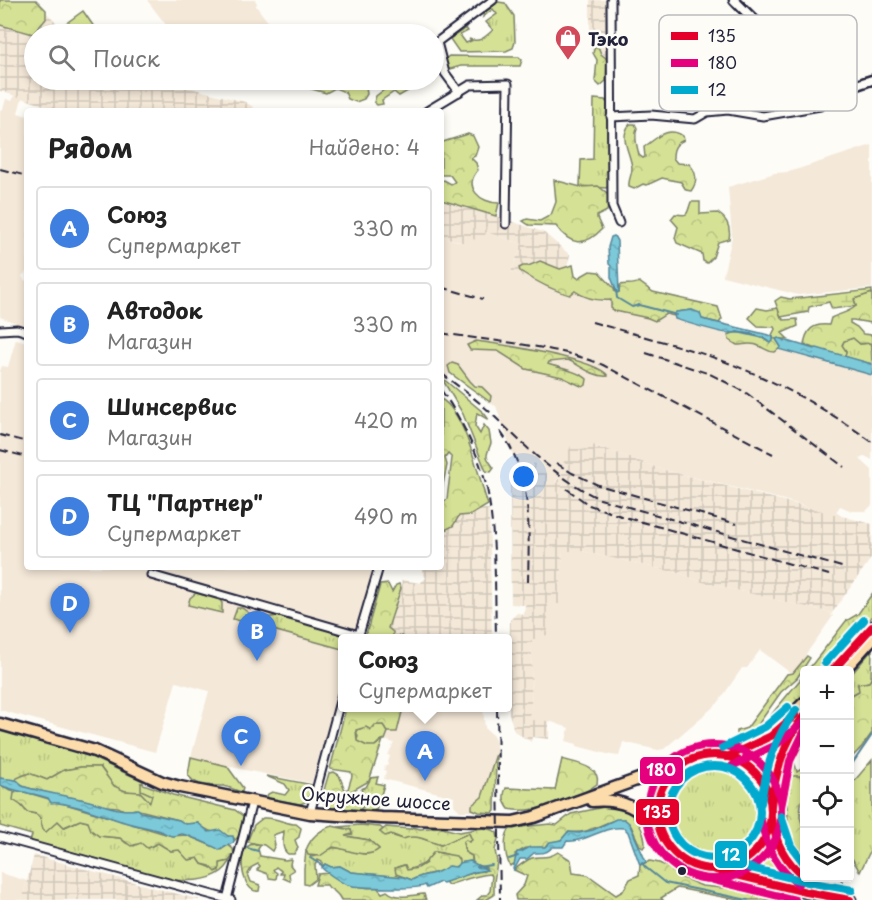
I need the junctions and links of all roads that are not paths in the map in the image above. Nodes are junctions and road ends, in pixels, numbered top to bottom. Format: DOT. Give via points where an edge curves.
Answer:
graph roads {
  1 [pos="493,0"];
  2 [pos="611,0"];
  3 [pos="734,0"];
  4 [pos="750,15"];
  5 [pos="444,37"];
  6 [pos="444,69"];
  7 [pos="872,80"];
  8 [pos="857,84"];
  9 [pos="459,92"];
  10 [pos="432,108"];
  11 [pos="718,111"];
  12 [pos="734,111"];
  13 [pos="792,111"];
  14 [pos="611,117"];
  15 [pos="619,223"];
  16 [pos="506,224"];
  17 [pos="0,330"];
  18 [pos="24,331"];
  19 [pos="378,570"];
  20 [pos="151,575"];
  21 [pos="872,627"];
  22 [pos="348,634"];
  23 [pos="359,634"];
  24 [pos="872,639"];
  25 [pos="837,666"];
  26 [pos="848,666"];
  27 [pos="800,707"];
  28 [pos="338,709"];
  29 [pos="801,720"];
  30 [pos="0,724"];
  31 [pos="727,757"];
  32 [pos="688,762"];
  33 [pos="580,801"];
  34 [pos="252,802"];
  35 [pos="310,813"];
  36 [pos="771,813"];
  37 [pos="660,831"];
  38 [pos="0,837"];
  39 [pos="713,869"];
  40 [pos="800,873"];
  41 [pos="813,882"];
  42 [pos="840,898"];
  43 [pos="229,899"];
  1 -- 5 [label="street"];
  2 -- 14 [label="street"];
  3 -- 4 [label="street"];
  6 -- 9 [label="street"];
  7 -- 8 [label="street"];
  9 -- 10 [label="street"];
  9 -- 16 [label="street" via="470,85 508,84"];
  11 -- 14 [label="street" via="695,119"];
  12 -- 13 [label="street" via="763,116"];
  14 -- 15 [label="street" via="612,206"];
  17 -- 18 [label="street"];
  19 -- 23 [label="street"];
  20 -- 22 [label="street"];
  21 -- 25 [label="main road"];
  24 -- 26 [label="main road"];
  27 -- 31 [label="main road" via="771,736"];
  28 -- 35 [label="street"];
  29 -- 36 [label="main road" via="777,762"];
  30 -- 34 [label="main road, Окружное шоссе" via="95,751 162,782"];
  31 -- 32 [label="main road" via="710,756"];
  31 -- 36 [label="main road" via="744,764 759,778 769,796"];
  32 -- 33 [label="main road, Окружное шоссе"];
  32 -- 37 [label="main road" via="671,776 662,791 657,814"];
  33 -- 35 [label="main road, Окружное шоссе" via="513,822"];
  33 -- 37 [label="main road" via="624,802 648,817"];
  34 -- 35 [label="main road, Окружное шоссе"];
  34 -- 43 [label="street"];
  36 -- 39 [label="main road" via="765,837 749,857 732,866"];
  36 -- 40 [label="main road" via="774,835"];
  37 -- 39 [label="main road" via="680,858 694,866"];
  38 -- 43 [label="street"];
  39 -- 42 [label="main road"];
  41 -- 42 [label="main road"];
}
